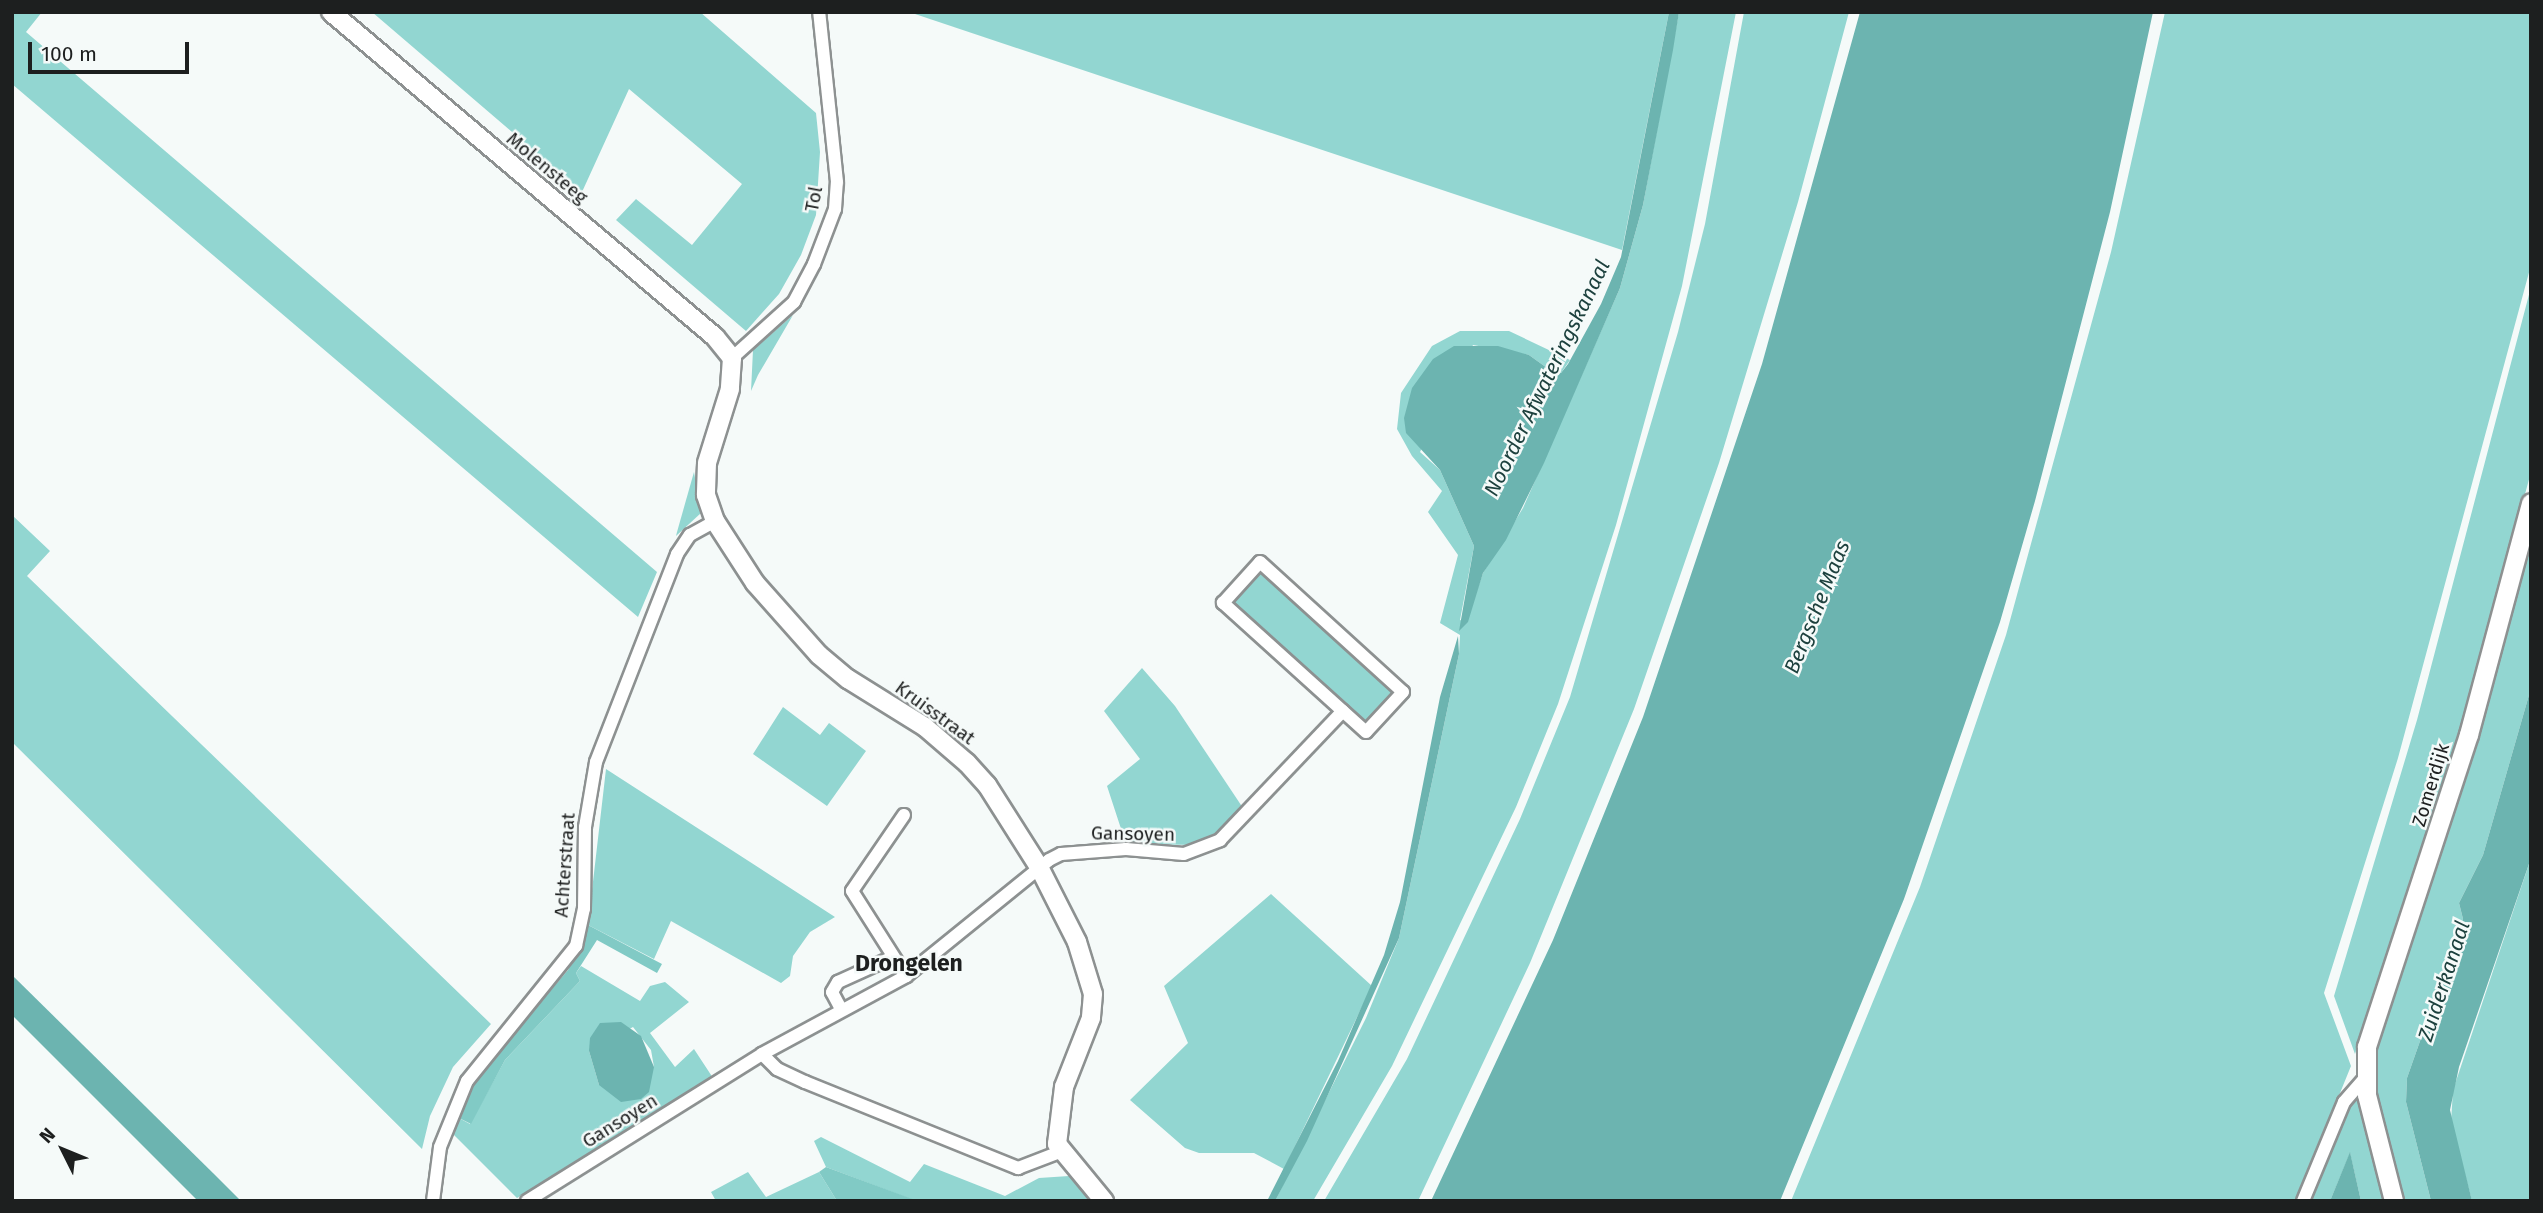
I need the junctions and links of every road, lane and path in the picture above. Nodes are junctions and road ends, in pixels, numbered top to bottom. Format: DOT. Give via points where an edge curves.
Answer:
graph roads {
  1 [pos="331,12"];
  2 [pos="819,12"];
  3 [pos="732,358"];
  4 [pos="2531,503"];
  5 [pos="715,522"];
  6 [pos="1343,711"];
  7 [pos="904,814"];
  8 [pos="1040,867"];
  9 [pos="893,957"];
  10 [pos="906,976"];
  11 [pos="841,1009"];
  12 [pos="762,1055"];
  13 [pos="2366,1077"];
  14 [pos="1060,1153"];
  15 [pos="433,1201"];
  16 [pos="527,1201"];
  17 [pos="1104,1201"];
  18 [pos="2303,1201"];
  19 [pos="2394,1201"];
  1 -- 3 [label="street, Molensteeg" via="715,337"];
  2 -- 3 [label="street, Tol" via="837,182 835,209 794,302"];
  3 -- 5 [label="street, Kruisstraat" via="730,389 708,463 706,495"];
  4 -- 13 [label="street, Zomerdijk" via="2469,735 2367,1047"];
  5 -- 8 [label="street, Kruisstraat" via="755,583 819,655 848,679 925,727 967,763 987,785"];
  5 -- 15 [label="street, Achterstraat" via="690,535 677,554 596,762 584,827 584,909 576,946 467,1082 440,1147"];
  6 -- 6 [label="street" via="1223,603 1260,562 1403,692 1366,732"];
  6 -- 8 [label="street, Gansoyen" via="1273,788 1207,848 1185,854 1092,850 1061,854"];
  7 -- 9 [label="street" via="852,891"];
  8 -- 10 [label="street, Gansoyen"];
  8 -- 14 [label="street, Kruisstraat" via="1077,942 1093,995 1087,1030 1064,1087 1057,1135"];
  9 -- 10 [label="street"];
  9 -- 11 [label="street" via="838,982 832,992"];
  10 -- 11 [label="street, Gansoyen"];
  11 -- 12 [label="street, Gansoyen"];
  12 -- 14 [label="street" via="777,1069 805,1082 1018,1168"];
  12 -- 16 [label="street, Gansoyen"];
  13 -- 18 [label="street" via="2344,1102"];
  13 -- 19 [label="street, Zomerdijk" via="2374,1130"];
  14 -- 17 [label="street"];
}
